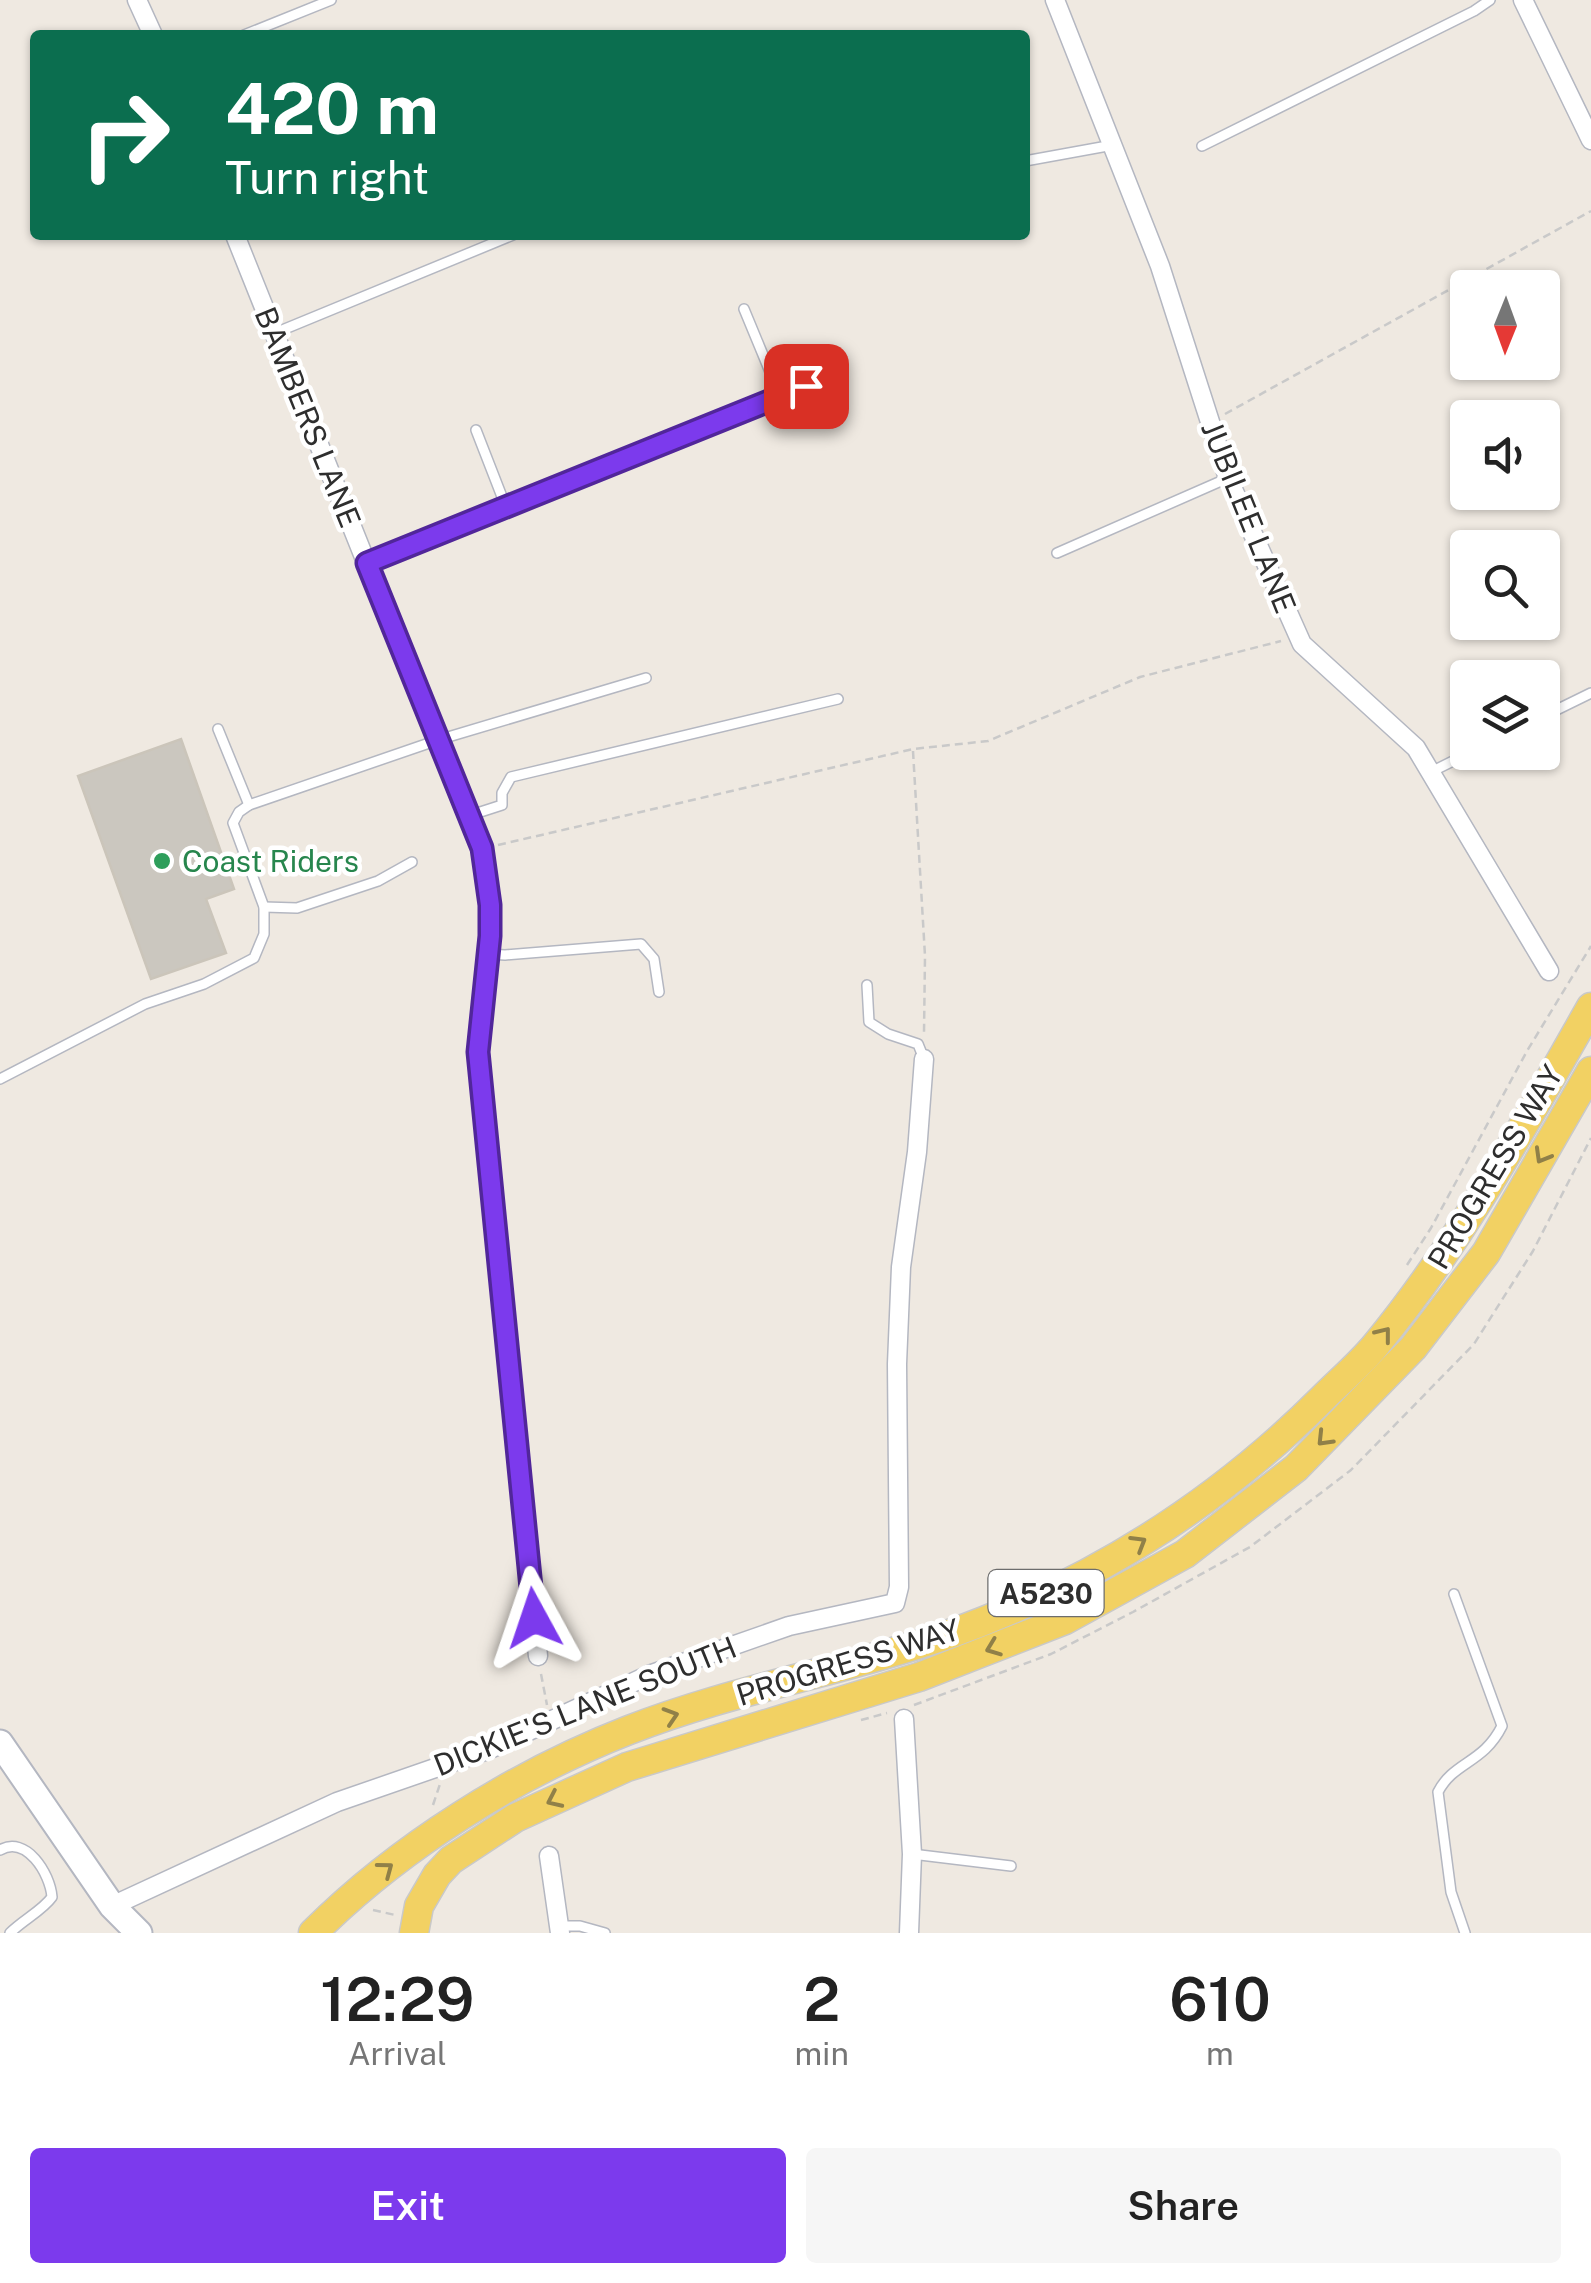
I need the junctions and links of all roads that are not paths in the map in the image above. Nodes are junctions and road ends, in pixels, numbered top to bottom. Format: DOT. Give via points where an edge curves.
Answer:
graph roads {
  1 [pos="137,0"];
  2 [pos="331,0"];
  3 [pos="1055,0"];
  4 [pos="1490,0"];
  5 [pos="1522,0"];
  6 [pos="151,30"];
  7 [pos="256,30"];
  8 [pos="1591,140"];
  9 [pos="1113,146"];
  10 [pos="1202,146"];
  11 [pos="1030,160"];
  12 [pos="237,240"];
  13 [pos="500,240"];
  14 [pos="744,309"];
  15 [pos="274,333"];
  16 [pos="806,386"];
  17 [pos="780,396"];
  18 [pos="476,430"];
  19 [pos="1228,478"];
  20 [pos="506,508"];
  21 [pos="1057,554"];
  22 [pos="367,563"];
  23 [pos="646,678"];
  24 [pos="1591,692"];
  25 [pos="838,699"];
  26 [pos="1560,708"];
  27 [pos="218,729"];
  28 [pos="438,740"];
  29 [pos="1450,762"];
  30 [pos="1430,772"];
  31 [pos="248,806"];
  32 [pos="468,816"];
  33 [pos="412,862"];
  34 [pos="264,907"];
  35 [pos="488,954"];
  36 [pos="1549,971"];
  37 [pos="867,985"];
  38 [pos="659,992"];
  39 [pos="1591,1007"];
  40 [pos="924,1059"];
  41 [pos="1591,1071"];
  42 [pos="0,1080"];
  43 [pos="1454,1594"];
  44 [pos="538,1656"];
  45 [pos="904,1719"];
  46 [pos="0,1743"];
  47 [pos="0,1850"];
  48 [pos="912,1854"];
  49 [pos="549,1856"];
  50 [pos="1012,1866"];
  51 [pos="112,1906"];
  52 [pos="415,1926"];
  53 [pos="559,1930"];
  54 [pos="10,1933"];
  55 [pos="138,1933"];
  56 [pos="313,1933"];
  57 [pos="605,1933"];
  58 [pos="908,1933"];
  59 [pos="1465,1933"];
  1 -- 6 [label="street"];
  2 -- 7 [label="lane"];
  3 -- 9 [label="street, JUBILEE LANE"];
  4 -- 10 [label="lane"];
  5 -- 8 [label="street"];
  9 -- 11 [label="lane"];
  9 -- 19 [label="street, JUBILEE LANE" via="1160,266"];
  12 -- 15 [label="street, BAMBERS LANE"];
  13 -- 15 [label="lane"];
  14 -- 17 [label="lane"];
  15 -- 22 [label="street, BAMBERS LANE"];
  16 -- 17 [label="lane"];
  17 -- 20 [label="lane"];
  18 -- 20 [label="lane"];
  19 -- 21 [label="lane"];
  19 -- 30 [label="street, JUBILEE LANE" via="1302,644 1416,748"];
  20 -- 22 [label="lane"];
  22 -- 28 [label="street, BAMBERS LANE"];
  23 -- 28 [label="lane"];
  24 -- 26 [label="lane"];
  25 -- 32 [label="lane" via="511,777 502,805"];
  27 -- 31 [label="lane"];
  28 -- 31 [label="lane"];
  28 -- 32 [label="street, BAMBERS LANE"];
  29 -- 30 [label="lane"];
  30 -- 36 [label="street, JUBILEE LANE"];
  31 -- 34 [label="lane" via="233,823"];
  32 -- 35 [label="street, BAMBERS LANE" via="482,848"];
  33 -- 34 [label="lane" via="297,908"];
  34 -- 42 [label="lane" via="264,934 254,958 145,1004"];
  35 -- 38 [label="lane" via="641,944 654,959"];
  35 -- 44 [label="street, BAMBERS LANE" via="478,1052"];
  37 -- 40 [label="lane" via="870,1022 918,1044"];
  56 -- 39 [label="main road, PROGRESS WAY / A5230, one-way" via="428,1838 527,1778 628,1730 943,1636 1074,1582 1184,1516 1271,1450 1372,1349 1485,1192"];
  40 -- 51 [label="street, DICKIE'S LANE SOUTH" via="901,1267 895,1602 789,1626 650,1675 490,1749 337,1802"];
  41 -- 52 [label="main road, PROGRESS WAY / A5230, one-way" via="1486,1253 1413,1348 1296,1468 1185,1554 1046,1627 919,1678 626,1767 515,1818 452,1860 428,1889"];
  43 -- 59 [label="lane" via="1502,1726 1485,1753 1445,1778 1438,1792 1450,1892"];
  45 -- 48 [label="street"];
  46 -- 51 [label="street"];
  47 -- 54 [label="lane" via="9,1845 29,1852 51,1886 45,1907"];
  48 -- 50 [label="lane"];
  48 -- 58 [label="street"];
  49 -- 53 [label="street"];
  51 -- 55 [label="street"];
  53 -- 57 [label="lane" via="580,1926"];
}
